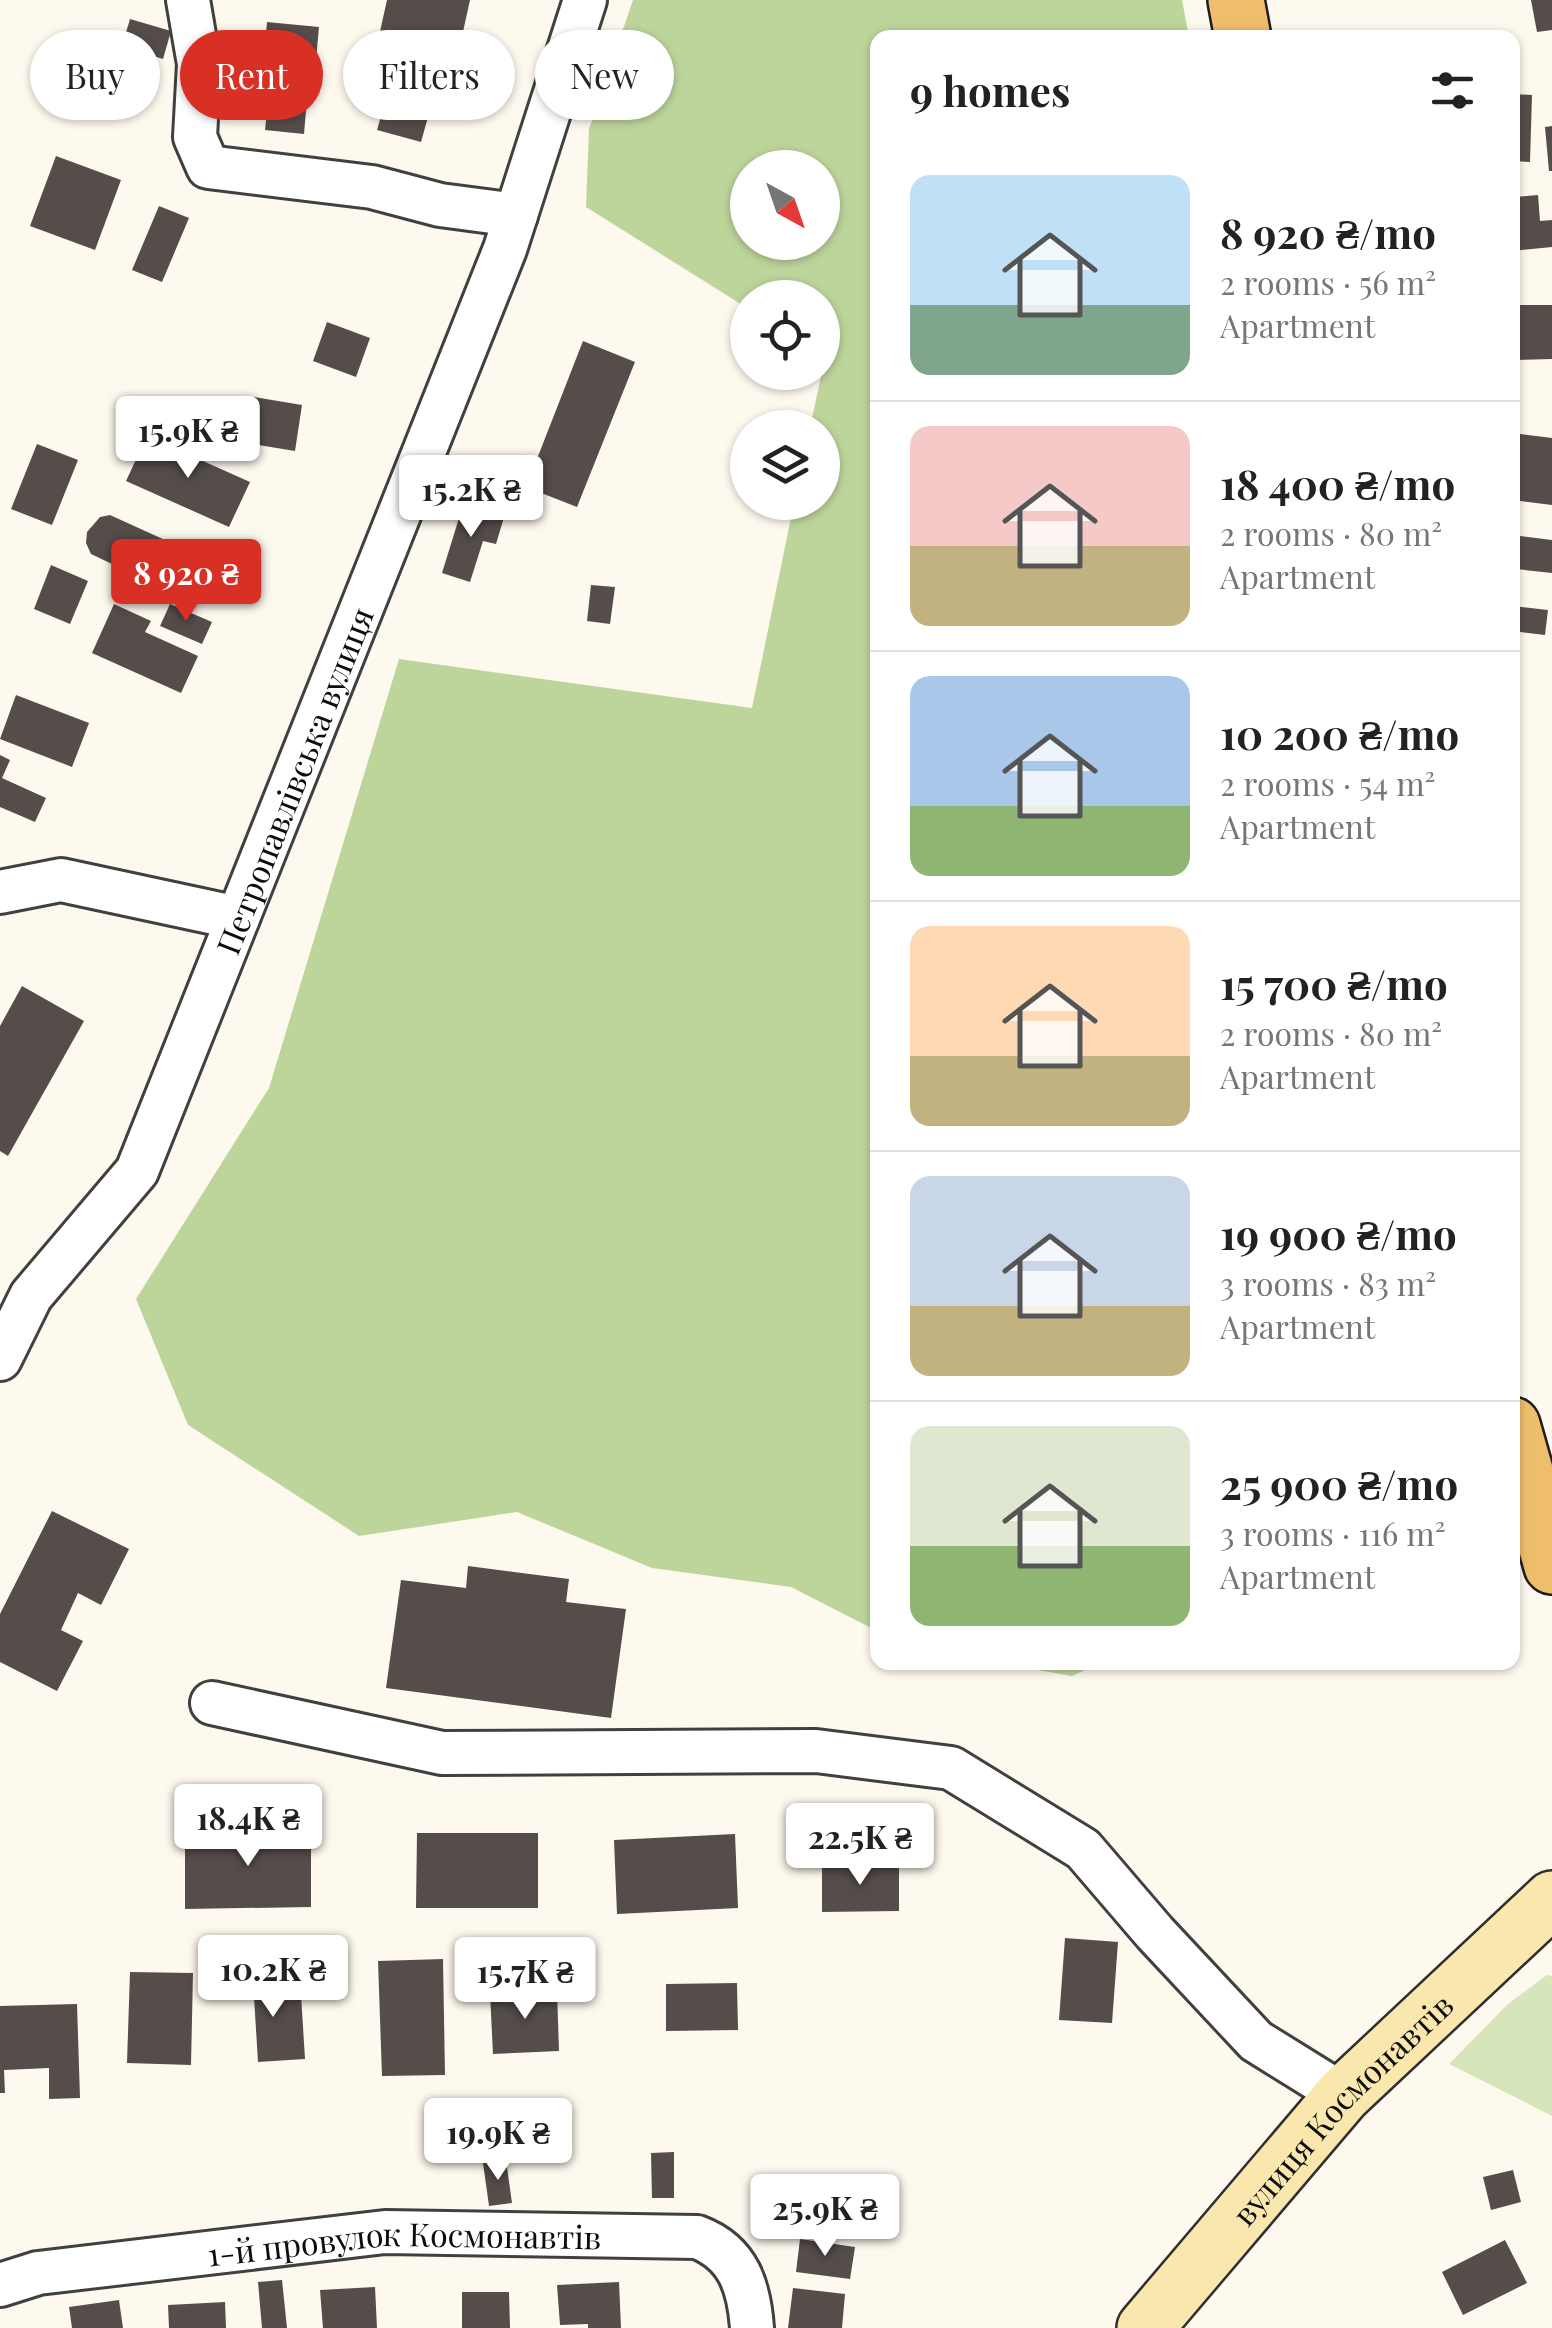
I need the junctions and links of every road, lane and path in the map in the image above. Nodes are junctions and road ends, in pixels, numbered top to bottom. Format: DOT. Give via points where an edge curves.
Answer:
graph roads {
  1 [pos="188,0"];
  2 [pos="585,0"];
  3 [pos="1236,0"];
  4 [pos="1242,30"];
  5 [pos="516,215"];
  6 [pos="0,892"];
  7 [pos="238,918"];
  8 [pos="0,1359"];
  9 [pos="1520,1453"];
  10 [pos="1552,1566"];
  11 [pos="212,1703"];
  12 [pos="1552,1899"];
  13 [pos="1344,2095"];
  14 [pos="0,2285"];
  15 [pos="752,2328"];
  16 [pos="1145,2328"];
  1 -- 5 [label="street" via="199,64 195,136 208,167"];
  2 -- 5 [label="street, Петропавлівська вулиця"];
  3 -- 4 [label="main road"];
  5 -- 7 [label="street, Петропавлівська вулиця"];
  6 -- 7 [label="street" via="61,880"];
  7 -- 8 [label="street, Петропавлівська вулиця" via="137,1171 31,1296"];
  9 -- 10 [label="main road"];
  11 -- 13 [label="street" via="442,1753 816,1751 951,1768 1082,1849 1256,2041"];
  12 -- 13 [label="street, вулиця Космонавтів"];
  13 -- 16 [label="street, вулиця Космонавтів"];
  14 -- 15 [label="street, 1-й провулок Космонавтів" via="38,2273 385,2232 697,2237 718,2245 734,2264 749,2298"];
}
